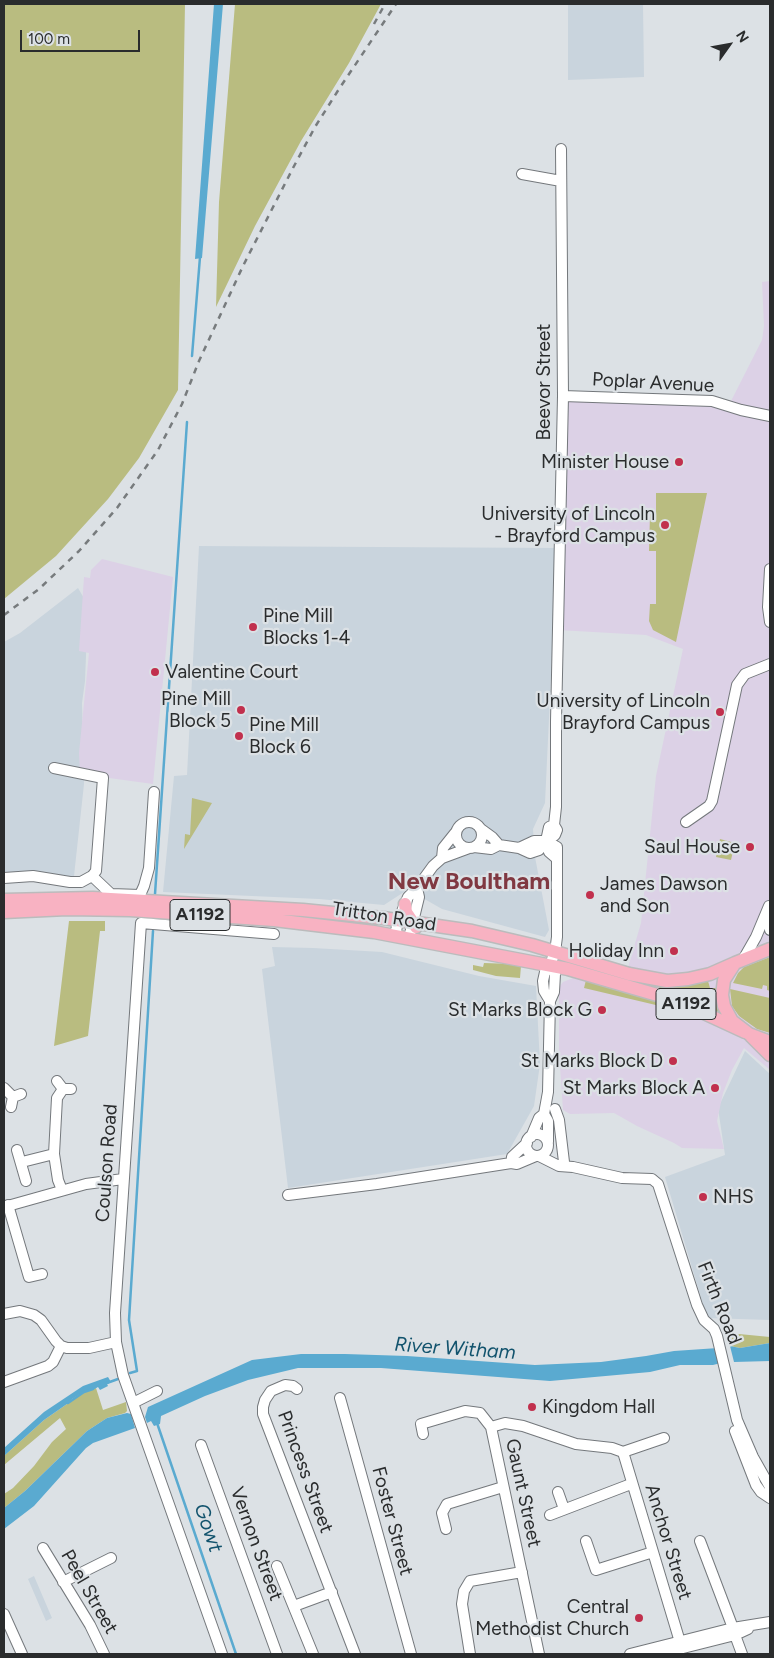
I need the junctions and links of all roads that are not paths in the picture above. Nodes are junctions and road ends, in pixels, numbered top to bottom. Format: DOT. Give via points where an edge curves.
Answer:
graph roads {
  1 [pos="561,149"];
  2 [pos="522,174"];
  3 [pos="561,181"];
  4 [pos="563,396"];
  5 [pos="770,416"];
  6 [pos="770,569"];
  7 [pos="770,622"];
  8 [pos="770,664"];
  9 [pos="54,768"];
  10 [pos="154,792"];
  11 [pos="686,822"];
  12 [pos="481,829"];
  13 [pos="455,833"];
  14 [pos="546,841"];
  15 [pos="499,845"];
  16 [pos="472,848"];
  17 [pos="442,858"];
  18 [pos="92,876"];
  19 [pos="4,878"];
  20 [pos="81,882"];
  21 [pos="417,888"];
  22 [pos="92,898"];
  23 [pos="4,900"];
  24 [pos="769,903"];
  25 [pos="405,904"];
  26 [pos="4,912"];
  27 [pos="398,921"];
  28 [pos="413,922"];
  29 [pos="770,930"];
  30 [pos="274,934"];
  31 [pos="395,936"];
  32 [pos="409,938"];
  33 [pos="770,949"];
  34 [pos="555,952"];
  35 [pos="495,955"];
  36 [pos="740,961"];
  37 [pos="550,965"];
  38 [pos="747,1033"];
  39 [pos="770,1042"];
  40 [pos="770,1055"];
  41 [pos="63,1086"];
  42 [pos="4,1088"];
  43 [pos="15,1100"];
  44 [pos="555,1109"];
  45 [pos="544,1114"];
  46 [pos="529,1140"];
  47 [pos="548,1144"];
  48 [pos="17,1150"];
  49 [pos="54,1154"];
  50 [pos="538,1156"];
  51 [pos="22,1162"];
  52 [pos="511,1163"];
  53 [pos="568,1165"];
  54 [pos="123,1179"];
  55 [pos="26,1181"];
  56 [pos="62,1190"];
  57 [pos="288,1195"];
  58 [pos="6,1206"];
  59 [pos="42,1274"];
  60 [pos="4,1314"];
  61 [pos="116,1342"];
  62 [pos="61,1346"];
  63 [pos="4,1382"];
  64 [pos="298,1389"];
  65 [pos="158,1391"];
  66 [pos="340,1398"];
  67 [pos="133,1403"];
  68 [pos="491,1427"];
  69 [pos="736,1431"];
  70 [pos="423,1434"];
  71 [pos="664,1438"];
  72 [pos="201,1445"];
  73 [pos="623,1452"];
  74 [pos="631,1484"];
  75 [pos="503,1487"];
  76 [pos="770,1487"];
  77 [pos="558,1492"];
  78 [pos="443,1493"];
  79 [pos="770,1498"];
  80 [pos="447,1504"];
  81 [pos="564,1510"];
  82 [pos="550,1515"];
  83 [pos="446,1529"];
  84 [pos="586,1541"];
  85 [pos="700,1541"];
  86 [pos="43,1548"];
  87 [pos="654,1552"];
  88 [pos="111,1558"];
  89 [pos="277,1566"];
  90 [pos="522,1572"];
  91 [pos="63,1582"];
  92 [pos="332,1592"];
  93 [pos="294,1606"];
  94 [pos="4,1614"];
  95 [pos="770,1622"];
  96 [pos="734,1631"];
  97 [pos="682,1648"];
  98 [pos="22,1654"];
  99 [pos="104,1654"];
  100 [pos="222,1654"];
  101 [pos="277,1654"];
  102 [pos="313,1654"];
  103 [pos="355,1654"];
  104 [pos="411,1654"];
  105 [pos="470,1654"];
  106 [pos="539,1654"];
  107 [pos="630,1654"];
  108 [pos="659,1654"];
  109 [pos="742,1654"];
  1 -- 3 [label="street, Beevor Street"];
  2 -- 3 [label="street"];
  3 -- 4 [label="street, Beevor Street"];
  4 -- 5 [label="street, Poplar Avenue" via="712,401"];
  4 -- 14 [label="street, Beevor Street" via="554,825 557,830"];
  6 -- 7 [label="street"];
  8 -- 11 [label="street" via="745,674 736,685 712,801"];
  9 -- 18 [label="street" via="103,778 96,871"];
  10 -- 18 [label="street" via="149,868 140,895 111,894"];
  12 -- 13 [label="street" via="474,822 467,822 459,825"];
  12 -- 15 [label="street"];
  12 -- 16 [label="street" via="481,841"];
  13 -- 16 [label="street" via="460,845"];
  13 -- 17 [label="street" via="443,848"];
  14 -- 15 [label="street" via="534,840 519,848"];
  14 -- 34 [label="street" via="557,847"];
  15 -- 16 [label="street" via="491,849"];
  16 -- 17 [label="street"];
  17 -- 21 [label="street" via="432,866"];
  18 -- 20 [label="street"];
  19 -- 20 [label="street" via="33,876"];
  20 -- 22 [label="street"];
  21 -- 25 [label="street" via="410,893"];
  21 -- 28 [label="street" via="419,897"];
  22 -- 23 [label="main road, Tritton Road / A1192"];
  22 -- 27 [label="main road, Tritton Road / A1192" via="303,910"];
  24 -- 29 [label="street"];
  24 -- 36 [label="street" via="756,937"];
  25 -- 27 [label="street"];
  25 -- 28 [label="main road"];
  26 -- 31 [label="main road, Tritton Road / A1192" via="130,910 274,920"];
  27 -- 28 [label="main road, Tritton Road / A1192"];
  27 -- 31 [label="street"];
  28 -- 32 [label="street"];
  28 -- 34 [label="main road, Tritton Road / A1192" via="472,931"];
  28 -- 35 [label="main road" via="422,933 479,947"];
  30 -- 54 [label="street, Coulson Road" via="140,923"];
  31 -- 32 [label="main road, Tritton Road / A1192"];
  32 -- 35 [label="main road, Tritton Road / A1192"];
  33 -- 36 [label="main road, Tritton Road"];
  34 -- 36 [label="main road, Tritton Road / A1192" via="629,974 667,981 710,974"];
  34 -- 37 [label="street"];
  35 -- 37 [label="main road, Tritton Road / A1192"];
  36 -- 38 [label="main road" via="724,980 722,995 732,1021"];
  37 -- 38 [label="main road, Tritton Road / A1192" via="678,1000"];
  37 -- 45 [label="street" via="555,974 550,1001 550,1072"];
  38 -- 39 [label="main road"];
  38 -- 40 [label="main road"];
  41 -- 49 [label="street" via="57,1098"];
  42 -- 43 [label="street"];
  44 -- 53 [label="street"];
  45 -- 46 [label="street"];
  45 -- 47 [label="street" via="548,1121"];
  46 -- 47 [label="street" via="541,1135"];
  46 -- 50 [label="street" via="528,1152"];
  46 -- 52 [label="street" via="512,1157"];
  47 -- 50 [label="street" via="545,1154"];
  47 -- 53 [label="street"];
  48 -- 51 [label="street"];
  49 -- 51 [label="street"];
  49 -- 56 [label="street"];
  50 -- 52 [label="street"];
  50 -- 53 [label="street, Firth Road" via="559,1166"];
  51 -- 55 [label="street"];
  52 -- 57 [label="street"];
  53 -- 76 [label="street, Firth Road" via="622,1178 652,1179 658,1184 697,1305 720,1344 737,1420"];
  54 -- 56 [label="street"];
  54 -- 61 [label="street, Coulson Road"];
  56 -- 58 [label="street"];
  58 -- 59 [label="street" via="29,1277"];
  60 -- 62 [label="street" via="20,1311 34,1315"];
  61 -- 62 [label="street" via="77,1349"];
  61 -- 67 [label="street, Coulson Road"];
  62 -- 63 [label="street" via="48,1366"];
  64 -- 92 [label="street, Princess Street" via="285,1385 271,1391 265,1400 263,1414"];
  65 -- 67 [label="street"];
  66 -- 104 [label="street, Foster Street"];
  67 -- 100 [label="street, Coulson Road"];
  68 -- 70 [label="street, Gaunt Street" via="480,1413 465,1411 420,1424"];
  68 -- 73 [label="street" via="505,1423 523,1426 576,1444"];
  68 -- 75 [label="street, Gaunt Street"];
  69 -- 79 [label="street" via="756,1485"];
  71 -- 73 [label="street"];
  72 -- 101 [label="street, Vernon Street"];
  73 -- 74 [label="street, Anchor Street"];
  74 -- 81 [label="street"];
  74 -- 87 [label="street, Anchor Street"];
  75 -- 80 [label="street"];
  75 -- 90 [label="street, Gaunt Street"];
  77 -- 81 [label="street"];
  78 -- 80 [label="street"];
  80 -- 83 [label="street" via="442,1513"];
  81 -- 82 [label="street"];
  84 -- 87 [label="street" via="596,1570"];
  85 -- 96 [label="street"];
  86 -- 91 [label="street, Peel Street"];
  87 -- 97 [label="street, Anchor Street"];
  88 -- 91 [label="street"];
  89 -- 93 [label="street"];
  90 -- 105 [label="street" via="467,1578 462,1604"];
  90 -- 106 [label="street, Gaunt Street"];
  91 -- 99 [label="street, Peel Street"];
  92 -- 93 [label="street"];
  92 -- 103 [label="street, Princess Street"];
  93 -- 102 [label="street"];
  94 -- 98 [label="street"];
  95 -- 96 [label="street"];
  96 -- 97 [label="street"];
  96 -- 109 [label="street"];
  97 -- 107 [label="street"];
  97 -- 108 [label="street"];
}
